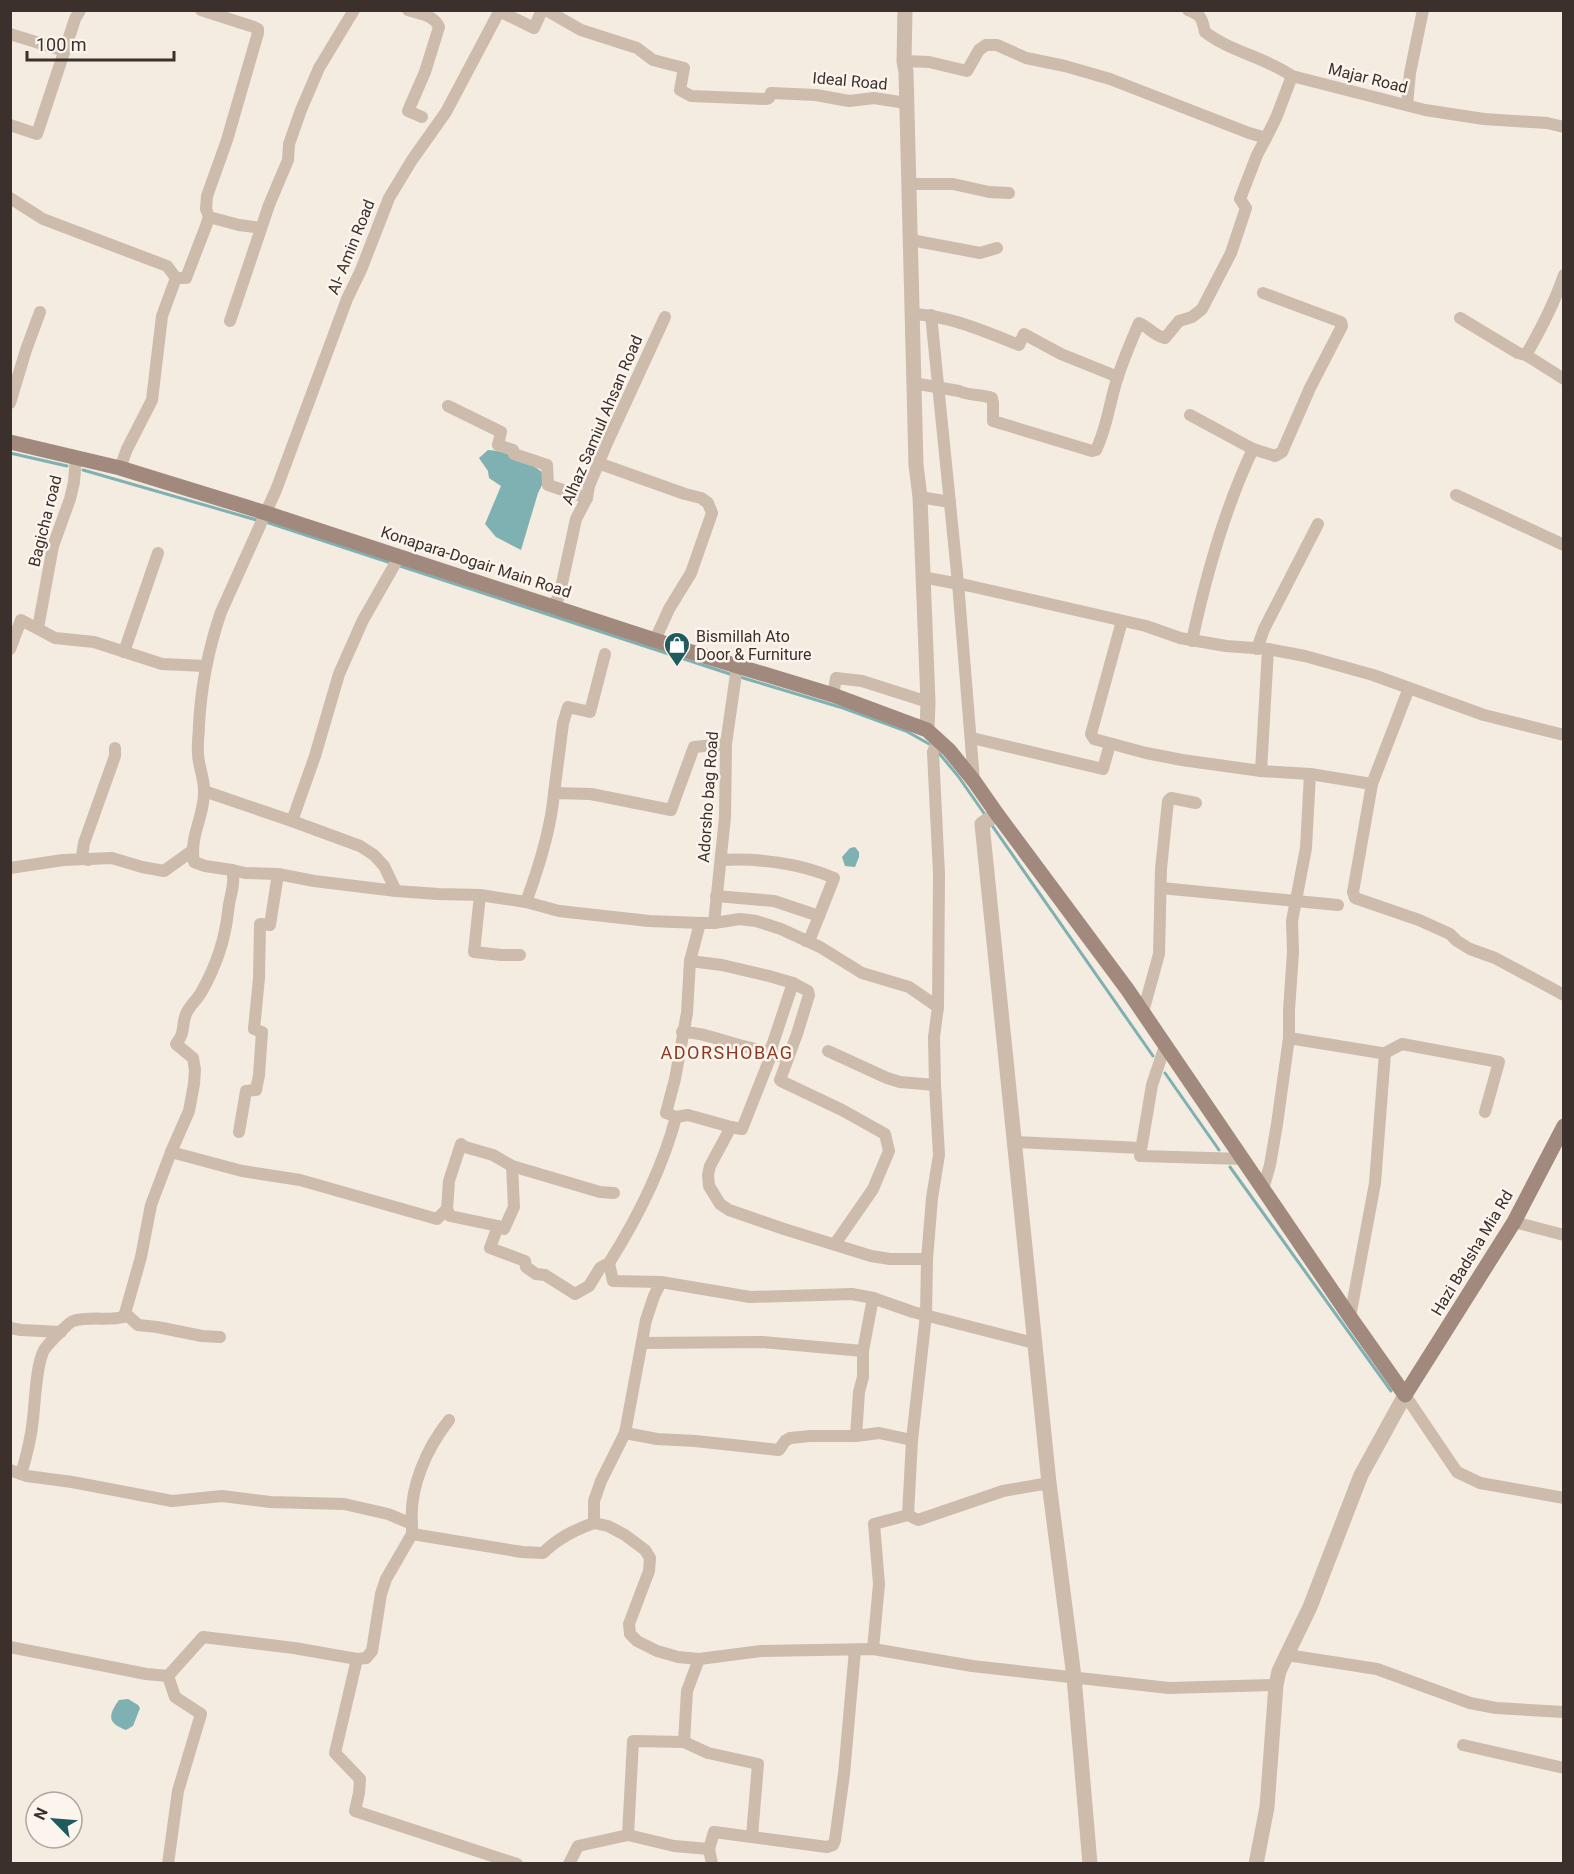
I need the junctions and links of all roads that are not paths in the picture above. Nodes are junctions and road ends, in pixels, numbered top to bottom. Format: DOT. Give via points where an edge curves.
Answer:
graph roads {
  1 [pos="80,10"];
  2 [pos="201,10"];
  3 [pos="354,10"];
  4 [pos="408,10"];
  5 [pos="544,10"];
  6 [pos="904,10"];
  7 [pos="1188,10"];
  8 [pos="1424,10"];
  9 [pos="500,11"];
  10 [pos="10,34"];
  11 [pos="65,51"];
  12 [pos="904,61"];
  13 [pos="1292,75"];
  14 [pos="906,103"];
  15 [pos="1407,105"];
  16 [pos="422,117"];
  17 [pos="10,125"];
  18 [pos="1563,127"];
  19 [pos="1266,138"];
  20 [pos="908,184"];
  21 [pos="1009,193"];
  22 [pos="10,198"];
  23 [pos="208,216"];
  24 [pos="261,228"];
  25 [pos="911,240"];
  26 [pos="997,248"];
  27 [pos="1563,274"];
  28 [pos="176,278"];
  29 [pos="1263,293"];
  30 [pos="40,312"];
  31 [pos="913,314"];
  32 [pos="931,315"];
  33 [pos="664,317"];
  34 [pos="1460,318"];
  35 [pos="230,321"];
  36 [pos="1526,355"];
  37 [pos="1118,376"];
  38 [pos="1563,379"];
  39 [pos="913,383"];
  40 [pos="937,387"];
  41 [pos="10,403"];
  42 [pos="448,406"];
  43 [pos="1190,415"];
  44 [pos="10,442"];
  45 [pos="1253,449"];
  46 [pos="76,457"];
  47 [pos="598,463"];
  48 [pos="120,468"];
  49 [pos="1456,495"];
  50 [pos="920,497"];
  51 [pos="587,498"];
  52 [pos="950,502"];
  53 [pos="266,513"];
  54 [pos="1318,524"];
  55 [pos="1563,545"];
  56 [pos="158,554"];
  57 [pos="399,557"];
  58 [pos="922,577"];
  59 [pos="958,583"];
  60 [pos="552,606"];
  61 [pos="1122,621"];
  62 [pos="38,628"];
  63 [pos="655,640"];
  64 [pos="1192,641"];
  65 [pos="10,649"];
  66 [pos="1263,649"];
  67 [pos="124,652"];
  68 [pos="605,654"];
  69 [pos="205,666"];
  70 [pos="736,673"];
  71 [pos="1409,688"];
  72 [pos="833,695"];
  73 [pos="928,702"];
  74 [pos="1563,735"];
  75 [pos="972,738"];
  76 [pos="934,741"];
  77 [pos="726,744"];
  78 [pos="1110,744"];
  79 [pos="115,748"];
  80 [pos="1261,771"];
  81 [pos="1310,774"];
  82 [pos="974,781"];
  83 [pos="1372,784"];
  84 [pos="204,791"];
  85 [pos="554,793"];
  86 [pos="1196,803"];
  87 [pos="990,818"];
  88 [pos="292,821"];
  89 [pos="192,852"];
  90 [pos="88,860"];
  91 [pos="721,860"];
  92 [pos="10,868"];
  93 [pos="232,870"];
  94 [pos="278,874"];
  95 [pos="1161,888"];
  96 [pos="396,891"];
  97 [pos="480,894"];
  98 [pos="716,896"];
  99 [pos="1295,900"];
  100 [pos="526,902"];
  101 [pos="1338,905"];
  102 [pos="819,916"];
  103 [pos="700,923"];
  104 [pos="714,923"];
  105 [pos="806,940"];
  106 [pos="520,955"];
  107 [pos="690,961"];
  108 [pos="793,983"];
  109 [pos="1563,995"];
  110 [pos="938,1007"];
  111 [pos="1143,1012"];
  112 [pos="682,1032"];
  113 [pos="1289,1038"];
  114 [pos="1165,1046"];
  115 [pos="828,1051"];
  116 [pos="772,1053"];
  117 [pos="1385,1053"];
  118 [pos="787,1061"];
  119 [pos="935,1085"];
  120 [pos="1485,1112"];
  121 [pos="676,1117"];
  122 [pos="1563,1126"];
  123 [pos="731,1127"];
  124 [pos="239,1132"];
  125 [pos="1014,1142"];
  126 [pos="1141,1148"];
  127 [pos="171,1152"];
  128 [pos="1244,1159"];
  129 [pos="512,1166"];
  130 [pos="1263,1189"];
  131 [pos="614,1192"];
  132 [pos="447,1209"];
  133 [pos="1514,1222"];
  134 [pos="498,1226"];
  135 [pos="1563,1235"];
  136 [pos="835,1244"];
  137 [pos="927,1259"];
  138 [pos="609,1263"];
  139 [pos="661,1282"];
  140 [pos="873,1298"];
  141 [pos="125,1313"];
  142 [pos="926,1315"];
  143 [pos="1350,1317"];
  144 [pos="10,1328"];
  145 [pos="61,1332"];
  146 [pos="220,1336"];
  147 [pos="642,1343"];
  148 [pos="1034,1343"];
  149 [pos="863,1351"];
  150 [pos="1405,1395"];
  151 [pos="449,1420"];
  152 [pos="625,1433"];
  153 [pos="856,1436"];
  154 [pos="912,1440"];
  155 [pos="16,1472"];
  156 [pos="1049,1482"];
  157 [pos="1563,1498"];
  158 [pos="908,1515"];
  159 [pos="594,1522"];
  160 [pos="412,1529"];
  161 [pos="10,1647"];
  162 [pos="873,1649"];
  163 [pos="855,1650"];
  164 [pos="1287,1655"];
  165 [pos="357,1659"];
  166 [pos="699,1659"];
  167 [pos="168,1676"];
  168 [pos="1074,1677"];
  169 [pos="1276,1685"];
  170 [pos="1563,1712"];
  171 [pos="684,1742"];
  172 [pos="1463,1745"];
  173 [pos="1563,1768"];
  174 [pos="628,1835"];
  175 [pos="752,1836"];
  176 [pos="709,1849"];
  177 [pos="168,1863"];
  178 [pos="517,1863"];
  179 [pos="569,1863"];
  180 [pos="711,1863"];
  181 [pos="1090,1863"];
  182 [pos="1256,1863"];
  1 -- 11 [label="street"];
  2 -- 23 [label="street" via="258,29 207,196"];
  3 -- 24 [label="street" via="319,68 301,110 289,144 288,160"];
  4 -- 16 [label="street" via="433,18 439,27 408,111"];
  5 -- 9 [label="street, Ideal Road" via="534,28"];
  5 -- 14 [label="street, Ideal Road" via="580,30 637,48 653,60 684,68 680,90 691,96 766,99 771,93 786,93"];
  6 -- 12 [label="street"];
  7 -- 13 [label="street, Majar Road" via="1203,18 1205,32 1212,37"];
  8 -- 15 [label="street"];
  9 -- 53 [label="street, Al- Amin Road" via="446,112 389,198"];
  10 -- 11 [label="street"];
  11 -- 17 [label="street" via="37,134"];
  12 -- 14 [label="street"];
  12 -- 19 [label="street" via="967,71 979,50 986,45 998,45 1026,58 1110,79"];
  13 -- 15 [label="street, Majar Road"];
  13 -- 19 [label="street"];
  14 -- 20 [label="street"];
  15 -- 18 [label="street, Majar Road" via="1464,117"];
  19 -- 37 [label="street" via="1240,199 1246,208 1238,235 1202,309 1179,321 1165,338 1139,323"];
  20 -- 21 [label="street" via="953,183"];
  20 -- 25 [label="street"];
  22 -- 28 [label="street" via="44,219 166,266"];
  23 -- 24 [label="street"];
  23 -- 28 [label="street" via="186,278"];
  24 -- 35 [label="street"];
  25 -- 26 [label="street" via="980,253"];
  25 -- 31 [label="street"];
  27 -- 36 [label="street" via="1543,327"];
  28 -- 48 [label="street" via="162,316 152,400"];
  29 -- 45 [label="street" via="1341,322 1342,326 1282,452 1275,456"];
  30 -- 41 [label="street"];
  31 -- 32 [label="street"];
  31 -- 39 [label="street"];
  32 -- 37 [label="street" via="1019,345 1024,334 1061,354"];
  32 -- 40 [label="street"];
  33 -- 47 [label="street, Alhaz Samiul Ahsan Road"];
  34 -- 36 [label="street"];
  36 -- 38 [label="street"];
  37 -- 40 [label="street" via="1097,447 1092,451 993,421 992,398"];
  39 -- 40 [label="street"];
  39 -- 50 [label="street"];
  40 -- 52 [label="street"];
  42 -- 51 [label="street" via="501,432 498,445 547,465 548,485"];
  43 -- 45 [label="street"];
  44 -- 46 [label="main road, Konapara-Dogair Main Road"];
  45 -- 64 [label="street" via="1225,514"];
  46 -- 48 [label="main road, Konapara-Dogair Main Road"];
  46 -- 62 [label="street, Bagicha road" via="72,490 54,546"];
  47 -- 51 [label="street, Alhaz Samiul Ahsan Road"];
  47 -- 63 [label="street" via="701,498 712,513 691,573"];
  48 -- 53 [label="main road, Konapara-Dogair Main Road"];
  49 -- 55 [label="street"];
  50 -- 52 [label="street"];
  50 -- 58 [label="street"];
  51 -- 60 [label="street, Alhaz Samiul Ahsan Road" via="576,519 559,597"];
  52 -- 59 [label="street"];
  53 -- 57 [label="main road, Konapara-Dogair Main Road"];
  53 -- 69 [label="street, Al- Amin Road" via="221,612"];
  54 -- 66 [label="street" via="1264,629"];
  56 -- 67 [label="street"];
  57 -- 60 [label="main road, Konapara-Dogair Main Road"];
  57 -- 88 [label="street" via="363,620 339,674"];
  58 -- 59 [label="street"];
  58 -- 73 [label="street"];
  59 -- 61 [label="street"];
  59 -- 75 [label="street"];
  60 -- 63 [label="main road, Konapara-Dogair Main Road"];
  61 -- 64 [label="street"];
  61 -- 78 [label="street" via="1091,734 1094,739"];
  62 -- 65 [label="street" via="21,620"];
  62 -- 67 [label="street" via="55,638 94,642"];
  63 -- 70 [label="main road, Konapara-Dogair Main Road"];
  64 -- 66 [label="street"];
  66 -- 71 [label="street" via="1339,665"];
  66 -- 80 [label="street"];
  67 -- 69 [label="street" via="162,664"];
  68 -- 85 [label="street" via="590,712 568,707"];
  69 -- 84 [label="street, Al- Amin Road" via="198,754"];
  70 -- 72 [label="main road, Konapara-Dogair Main Road"];
  70 -- 77 [label="street, Adorsho bag Road"];
  71 -- 74 [label="street" via="1484,715"];
  71 -- 83 [label="street"];
  72 -- 73 [label="street" via="836,678 862,681"];
  72 -- 76 [label="main road, Konapara-Dogair Main Road"];
  73 -- 76 [label="street"];
  75 -- 78 [label="street" via="1103,769"];
  75 -- 82 [label="street"];
  76 -- 82 [label="main road"];
  76 -- 110 [label="street"];
  77 -- 85 [label="street" via="694,747 671,810 591,794"];
  77 -- 91 [label="street, Adorsho bag Road"];
  78 -- 80 [label="street" via="1182,760"];
  79 -- 90 [label="street" via="84,843 82,856"];
  80 -- 81 [label="street"];
  81 -- 83 [label="street"];
  81 -- 99 [label="street" via="1305,848"];
  82 -- 87 [label="main road"];
  83 -- 109 [label="street" via="1355,898 1450,934 1470,949 1495,958"];
  84 -- 88 [label="street"];
  84 -- 89 [label="street, Al- Amin Road"];
  85 -- 100 [label="street" via="539,866"];
  86 -- 95 [label="street" via="1171,798 1168,801"];
  87 -- 111 [label="main road"];
  87 -- 125 [label="street"];
  88 -- 96 [label="street" via="374,855"];
  89 -- 90 [label="street" via="164,871 112,858"];
  89 -- 93 [label="street" via="194,862"];
  90 -- 92 [label="street"];
  91 -- 98 [label="street, Adorsho bag Road"];
  91 -- 102 [label="street" via="770,862 834,878"];
  93 -- 94 [label="street"];
  93 -- 127 [label="street" via="228,921 220,952 202,992 186,1014 176,1044 193,1058 195,1070 189,1111"];
  94 -- 96 [label="street"];
  94 -- 124 [label="street" via="270,925 260,924 254,1029 262,1032 259,1075 255,1090 246,1090"];
  95 -- 99 [label="street"];
  95 -- 111 [label="street" via="1159,954"];
  96 -- 97 [label="street"];
  97 -- 100 [label="street"];
  97 -- 106 [label="street" via="474,952"];
  98 -- 102 [label="street" via="774,901"];
  98 -- 104 [label="street, Adorsho bag Road"];
  99 -- 101 [label="street"];
  99 -- 113 [label="street"];
  100 -- 103 [label="street" via="559,911"];
  102 -- 105 [label="street"];
  103 -- 104 [label="street"];
  103 -- 107 [label="street"];
  104 -- 105 [label="street" via="756,921"];
  105 -- 110 [label="street" via="862,973 909,987"];
  107 -- 108 [label="street"];
  107 -- 112 [label="street"];
  108 -- 116 [label="street"];
  108 -- 118 [label="street" via="804,987 809,995"];
  110 -- 119 [label="street"];
  111 -- 114 [label="main road"];
  112 -- 116 [label="street"];
  112 -- 121 [label="street" via="666,1113"];
  113 -- 117 [label="street"];
  113 -- 130 [label="street" via="1272,1155"];
  114 -- 126 [label="street" via="1152,1085"];
  114 -- 128 [label="main road"];
  115 -- 119 [label="street" via="887,1078"];
  116 -- 118 [label="street"];
  116 -- 123 [label="street" via="742,1129"];
  117 -- 120 [label="street" via="1402,1044 1499,1062"];
  117 -- 143 [label="street" via="1375,1183"];
  118 -- 136 [label="street" via="781,1082 885,1134 889,1151 873,1189"];
  119 -- 137 [label="street" via="939,1155"];
  121 -- 123 [label="street" via="688,1115"];
  121 -- 138 [label="street" via="643,1206"];
  122 -- 133 [label="main road, Hazi Badsha Mia Rd"];
  123 -- 136 [label="street" via="708,1175 709,1186 720,1204"];
  125 -- 126 [label="street"];
  125 -- 148 [label="street"];
  126 -- 128 [label="street" via="1140,1156"];
  127 -- 132 [label="street" via="242,1171 300,1180 437,1219"];
  127 -- 141 [label="street" via="151,1204"];
  128 -- 130 [label="main road"];
  129 -- 131 [label="street" via="600,1192"];
  129 -- 132 [label="street" via="461,1144 448,1181"];
  129 -- 134 [label="street" via="514,1207 504,1229"];
  130 -- 143 [label="main road"];
  132 -- 134 [label="street" via="450,1216"];
  133 -- 135 [label="street"];
  133 -- 150 [label="main road, Hazi Badsha Mia Rd"];
  134 -- 138 [label="street" via="490,1248 525,1261 526,1267 575,1294 589,1286 600,1268"];
  136 -- 137 [label="street" via="871,1256"];
  137 -- 142 [label="street"];
  138 -- 139 [label="street" via="613,1281"];
  139 -- 140 [label="street" via="750,1297 852,1294"];
  139 -- 147 [label="street" via="646,1320"];
  140 -- 142 [label="street"];
  140 -- 149 [label="street"];
  141 -- 145 [label="street" via="113,1320 71,1322"];
  141 -- 146 [label="street" via="138,1325"];
  142 -- 148 [label="street"];
  142 -- 154 [label="street"];
  143 -- 150 [label="main road"];
  144 -- 145 [label="street"];
  145 -- 155 [label="street" via="45,1349 30,1444"];
  147 -- 149 [label="street" via="762,1342"];
  147 -- 152 [label="street"];
  148 -- 156 [label="street"];
  149 -- 153 [label="street"];
  150 -- 157 [label="street" via="1457,1472 1480,1483"];
  150 -- 164 [label="street" via="1361,1475 1310,1607"];
  151 -- 160 [label="street" via="423,1463"];
  152 -- 153 [label="street" via="779,1450 790,1438"];
  152 -- 159 [label="street" via="594,1501"];
  153 -- 154 [label="street" via="879,1433"];
  154 -- 158 [label="street"];
  155 -- 160 [label="street" via="172,1501 222,1496 344,1504 388,1515"];
  156 -- 158 [label="street" via="1003,1491 918,1520"];
  156 -- 168 [label="street"];
  158 -- 162 [label="street" via="874,1524 879,1584"];
  159 -- 160 [label="street" via="555,1541 543,1553"];
  159 -- 166 [label="street" via="625,1535 650,1558 629,1624 630,1634 657,1651"];
  160 -- 165 [label="street" via="384,1586 372,1652"];
  161 -- 167 [label="street"];
  162 -- 163 [label="street"];
  162 -- 168 [label="street" via="972,1666"];
  163 -- 166 [label="street" via="761,1651"];
  163 -- 175 [label="street" via="833,1845"];
  164 -- 169 [label="street"];
  164 -- 170 [label="street" via="1377,1670 1470,1703"];
  165 -- 167 [label="street" via="203,1637"];
  165 -- 178 [label="street" via="335,1753 360,1779 355,1811"];
  166 -- 171 [label="street" via="687,1691"];
  167 -- 177 [label="street" via="175,1697 201,1714 178,1791"];
  168 -- 169 [label="street" via="1169,1688"];
  168 -- 181 [label="street"];
  169 -- 182 [label="street" via="1267,1807"];
  171 -- 174 [label="street" via="633,1741"];
  171 -- 175 [label="street" via="708,1753 758,1764"];
  172 -- 173 [label="street"];
  174 -- 176 [label="street"];
  174 -- 179 [label="street" via="578,1846"];
  175 -- 176 [label="street" via="714,1832"];
  176 -- 180 [label="street"];
}
